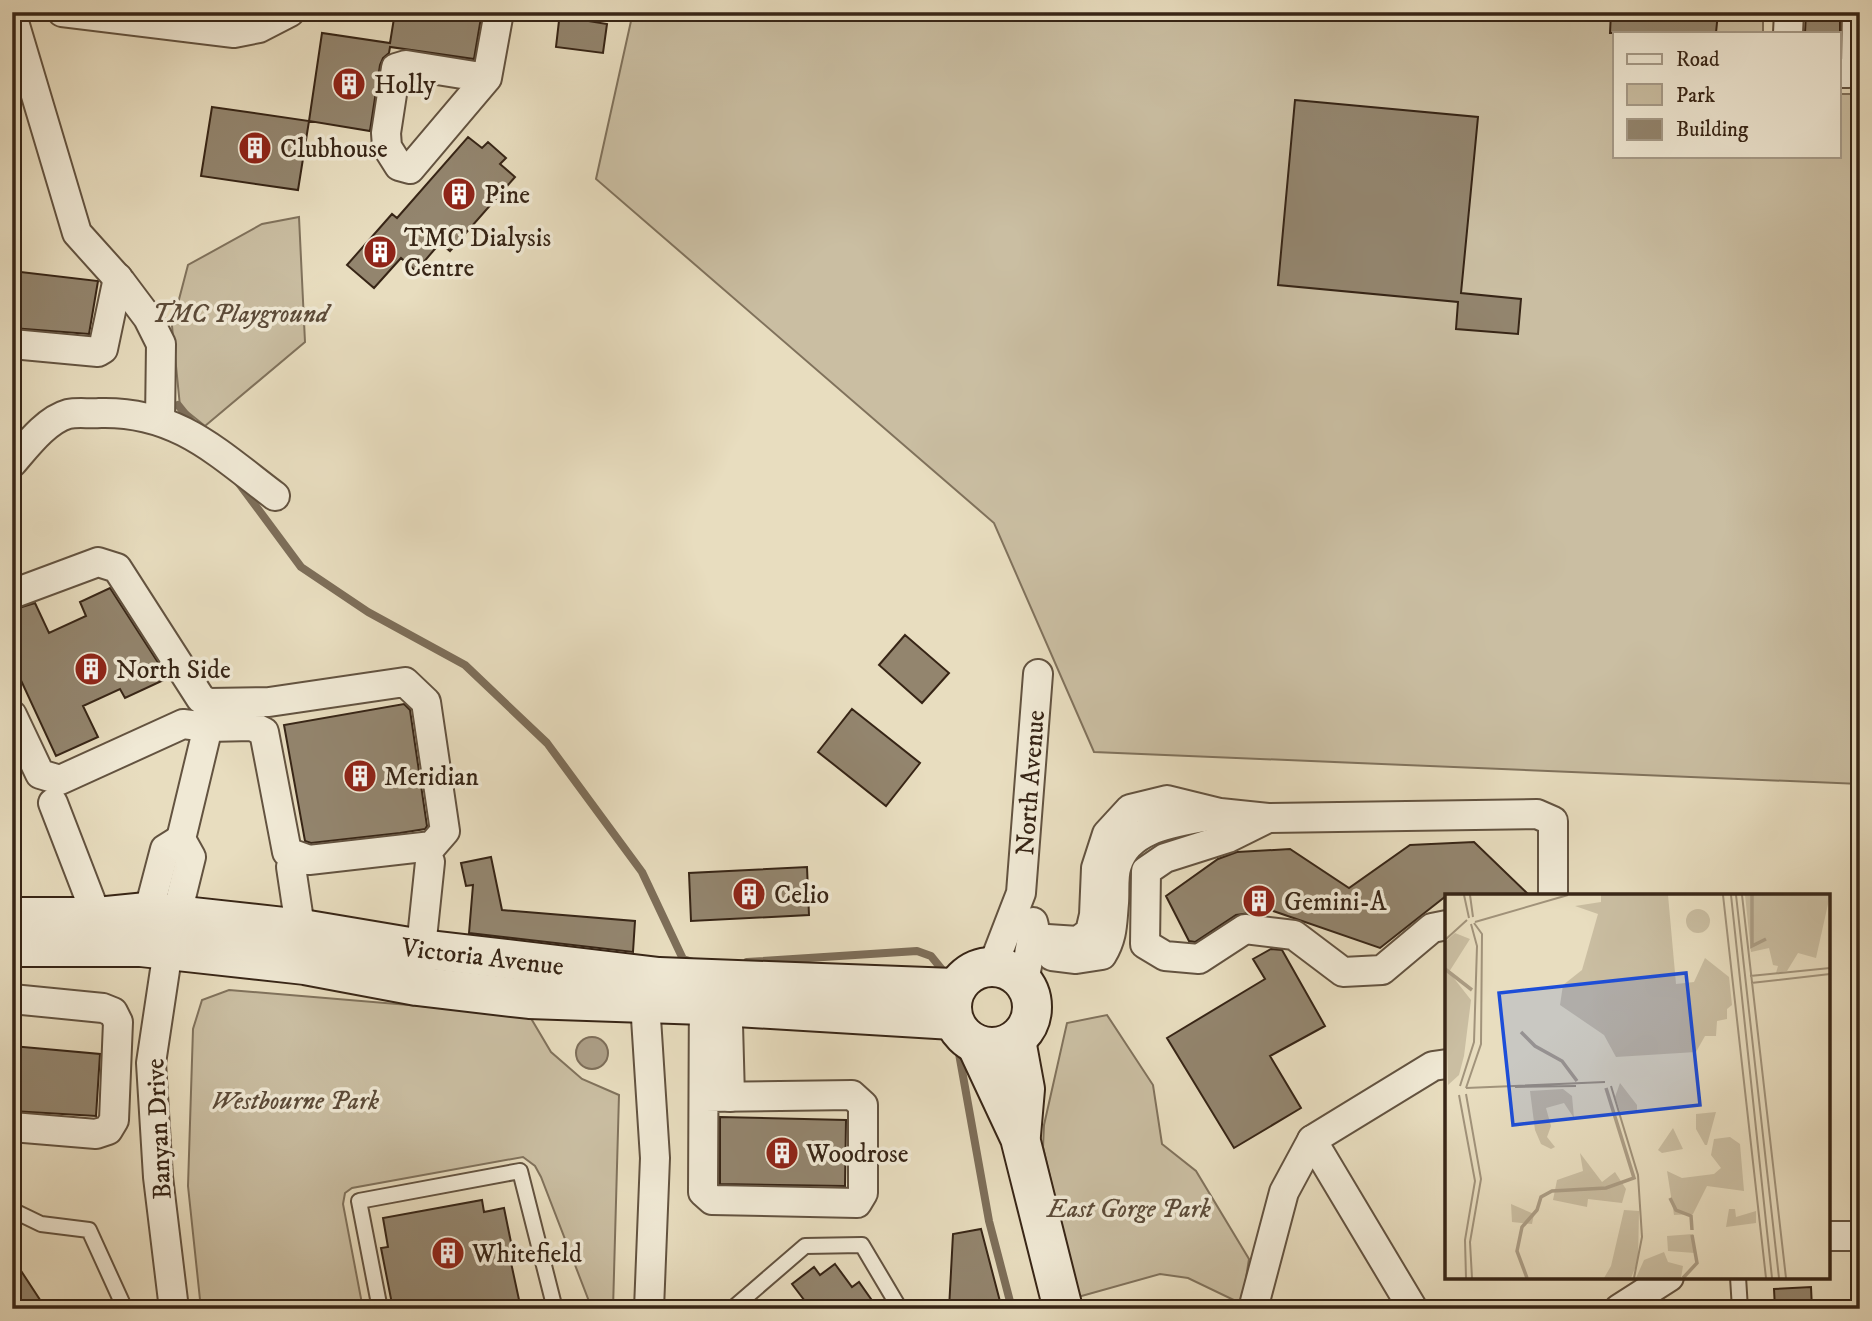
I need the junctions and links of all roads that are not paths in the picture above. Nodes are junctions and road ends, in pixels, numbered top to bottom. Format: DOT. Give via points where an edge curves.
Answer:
graph roads {
  1 [pos="62,12"];
  2 [pos="290,12"];
  3 [pos="499,12"];
  4 [pos="1788,12"];
  5 [pos="1857,12"];
  6 [pos="12,16"];
  7 [pos="1788,32"];
  8 [pos="1852,66"];
  9 [pos="487,78"];
  10 [pos="118,278"];
  11 [pos="12,344"];
  12 [pos="160,421"];
  13 [pos="12,463"];
  14 [pos="275,496"];
  15 [pos="12,594"];
  16 [pos="1038,674"];
  17 [pos="12,715"];
  18 [pos="211,715"];
  19 [pos="53,803"];
  20 [pos="1268,818"];
  21 [pos="430,862"];
  22 [pos="291,867"];
  23 [pos="1021,893"];
  24 [pos="1553,894"];
  25 [pos="12,917"];
  26 [pos="97,917"];
  27 [pos="1102,923"];
  28 [pos="1445,925"];
  29 [pos="158,931"];
  30 [pos="12,947"];
  31 [pos="303,947"];
  32 [pos="1019,960"];
  33 [pos="419,967"];
  34 [pos="645,989"];
  35 [pos="716,992"];
  36 [pos="12,999"];
  37 [pos="961,1018"];
  38 [pos="1016,1040"];
  39 [pos="1445,1064"];
  40 [pos="717,1097"];
  41 [pos="12,1127"];
  42 [pos="1020,1138"];
  43 [pos="1312,1140"];
  44 [pos="12,1210"];
  45 [pos="1830,1236"];
  46 [pos="1860,1236"];
  47 [pos="1666,1279"];
  48 [pos="1738,1279"];
  49 [pos="125,1309"];
  50 [pos="174,1309"];
  51 [pos="380,1309"];
  52 [pos="555,1309"];
  53 [pos="649,1309"];
  54 [pos="732,1309"];
  55 [pos="900,1309"];
  56 [pos="1063,1309"];
  57 [pos="1253,1309"];
  58 [pos="1413,1309"];
  59 [pos="1619,1309"];
  60 [pos="1740,1309"];
  1 -- 2 [label="street" via="234,33 259,28"];
  3 -- 9 [label="street"];
  4 -- 7 [label="street"];
  5 -- 8 [label="street"];
  6 -- 10 [label="street" via="77,233"];
  10 -- 11 [label="street" via="103,349"];
  10 -- 12 [label="street" via="161,344"];
  12 -- 13 [label="street" via="112,413 67,414 38,432"];
  12 -- 14 [label="street" via="195,436"];
  15 -- 18 [label="street" via="98,562 117,568"];
  16 -- 23 [label="street, North Avenue"];
  17 -- 18 [label="street" via="40,774 60,780"];
  18 -- 18 [label="street" via="264,733 287,852 309,860 432,846 445,831 426,702 405,682"];
  18 -- 29 [label="street, Banyan Drive" via="181,839 191,857"];
  19 -- 26 [label="street"];
  20 -- 24 [label="street" via="1537,814 1553,821"];
  20 -- 27 [label="street" via="1220,813 1135,837 1116,866"];
  20 -- 28 [label="street" via="1228,838 1166,858 1146,871 1145,944 1165,956 1199,959 1245,929 1294,935 1343,972 1382,971 1432,928"];
  21 -- 33 [label="street"];
  22 -- 31 [label="street"];
  23 -- 32 [label="street"];
  23 -- 32 [label="street" via="1034,926"];
  25 -- 26 [label="street, Victoria Avenue"];
  26 -- 29 [label="street, Victoria Avenue"];
  27 -- 32 [label="street" via="1077,941"];
  27 -- 32 [label="street" via="1113,955"];
  29 -- 30 [label="street, Victoria Avenue"];
  29 -- 31 [label="street, Victoria Avenue"];
  29 -- 50 [label="street, Banyan Drive" via="151,1063 158,1177"];
  31 -- 33 [label="street, Victoria Avenue"];
  32 -- 37 [label="street" via="973,972"];
  32 -- 38 [label="street" via="1032,1013"];
  33 -- 34 [label="street, Victoria Avenue"];
  34 -- 35 [label="street, Victoria Avenue"];
  34 -- 53 [label="street" via="655,1158"];
  35 -- 37 [label="street, Victoria Avenue" via="821,998"];
  35 -- 40 [label="street"];
  36 -- 41 [label="street" via="103,1008 113,1012 118,1022 114,1120 108,1130 96,1134"];
  37 -- 38 [label="street" via="996,1047"];
  37 -- 42 [label="street"];
  38 -- 42 [label="street" via="1026,1089"];
  39 -- 43 [label="street" via="1433,1066"];
  40 -- 40 [label="street" via="852,1095 863,1105 863,1193 857,1203 712,1200 703,1192"];
  42 -- 56 [label="street"];
  43 -- 57 [label="street" via="1284,1192"];
  43 -- 58 [label="street"];
  44 -- 49 [label="lane" via="41,1224 89,1230"];
  45 -- 46 [label="street"];
  47 -- 59 [label="street"];
  48 -- 60 [label="lane"];
  51 -- 52 [label="lane" via="359,1201 520,1171"];
  54 -- 55 [label="lane" via="805,1246 862,1245"];
}
